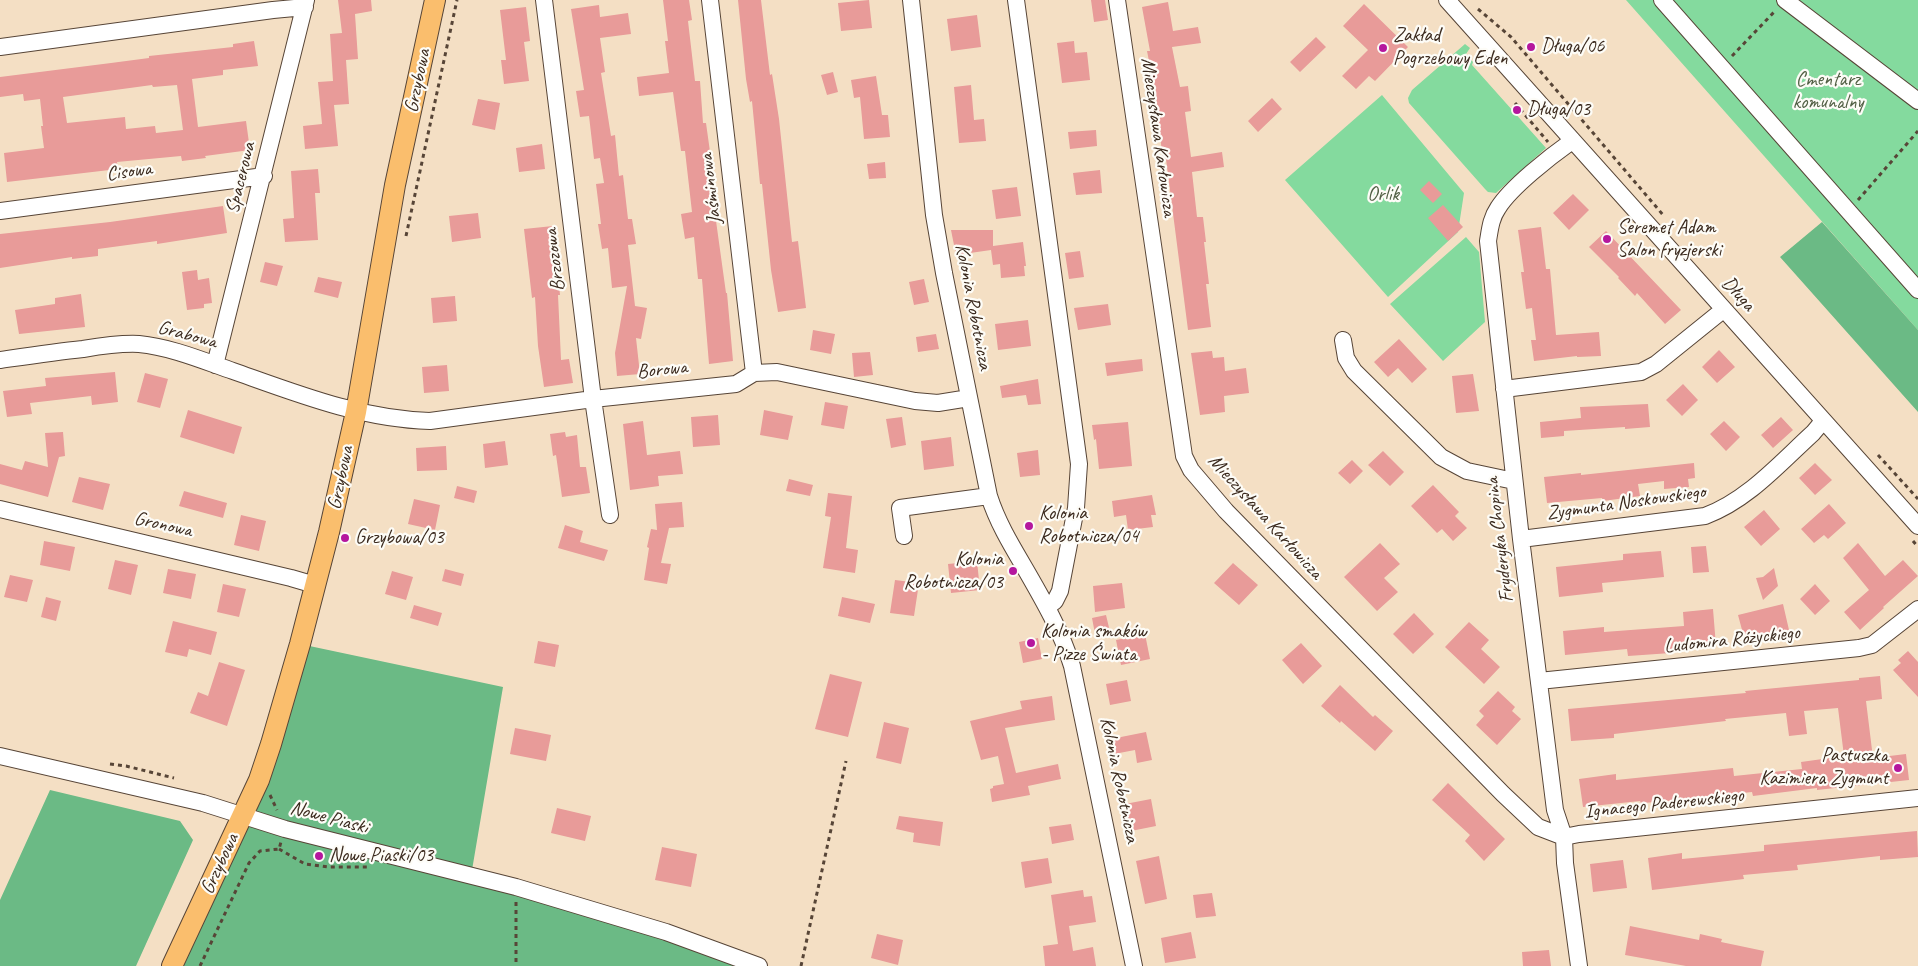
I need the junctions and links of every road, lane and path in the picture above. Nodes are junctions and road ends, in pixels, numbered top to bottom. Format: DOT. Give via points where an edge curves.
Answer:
graph roads {
  1 [pos="435,0"];
  2 [pos="544,0"];
  3 [pos="710,0"];
  4 [pos="911,0"];
  5 [pos="1016,0"];
  6 [pos="1117,0"];
  7 [pos="1447,0"];
  8 [pos="1662,0"];
  9 [pos="1785,0"];
  10 [pos="305,4"];
  11 [pos="1476,6"];
  12 [pos="0,46"];
  13 [pos="1721,68"];
  14 [pos="1918,101"];
  15 [pos="1918,130"];
  16 [pos="1572,141"];
  17 [pos="264,176"];
  18 [pos="1849,210"];
  19 [pos="0,211"];
  20 [pos="1669,222"];
  21 [pos="1918,290"];
  22 [pos="1723,310"];
  23 [pos="1342,340"];
  24 [pos="0,360"];
  25 [pos="215,365"];
  26 [pos="754,373"];
  27 [pos="1504,389"];
  28 [pos="969,398"];
  29 [pos="593,399"];
  30 [pos="356,412"];
  31 [pos="1823,421"];
  32 [pos="1878,455"];
  33 [pos="1514,481"];
  34 [pos="989,496"];
  35 [pos="1918,499"];
  36 [pos="0,509"];
  37 [pos="610,515"];
  38 [pos="1918,526"];
  39 [pos="904,536"];
  40 [pos="1521,539"];
  41 [pos="315,585"];
  42 [pos="1047,606"];
  43 [pos="1918,609"];
  44 [pos="1539,681"];
  45 [pos="0,756"];
  46 [pos="846,761"];
  47 [pos="1918,798"];
  48 [pos="242,815"];
  49 [pos="1564,837"];
  50 [pos="249,863"];
  51 [pos="516,887"];
  52 [pos="172,966"];
  53 [pos="200,966"];
  54 [pos="516,966"];
  55 [pos="759,966"];
  56 [pos="801,966"];
  57 [pos="1134,966"];
  58 [pos="1579,966"];
  1 -- 30 [label="main road, Grzybowa" via="395,184"];
  2 -- 29 [label="street, Brzozowa"];
  3 -- 26 [label="street, Jaśminowa"];
  4 -- 28 [label="street, Kolonia Robotnicza" via="934,215"];
  5 -- 42 [label="street" via="1079,464 1076,508 1060,591 1055,601"];
  6 -- 49 [label="street, Mieczysława Karłowicza" via="1180,433 1184,456 1191,470 1226,511 1503,794 1538,827"];
  7 -- 16 [label="street, Długa"];
  8 -- 13 [label="street"];
  9 -- 13 [label="path"];
  9 -- 14 [label="street"];
  10 -- 12 [label="street"];
  10 -- 17 [label="street, Spacerowa"];
  11 -- 20 [label="path" via="1511,37"];
  13 -- 18 [label="street"];
  15 -- 18 [label="path"];
  16 -- 22 [label="street, Długa"];
  16 -- 27 [label="street, Fryderyka Chopina" via="1508,194 1490,224 1488,241"];
  17 -- 19 [label="street, Cisowa"];
  17 -- 25 [label="street, Spacerowa"];
  18 -- 21 [label="street"];
  22 -- 27 [label="street" via="1642,372"];
  22 -- 31 [label="street, Długa"];
  23 -- 33 [label="street" via="1346,358 1354,371 1441,457 1467,470"];
  24 -- 25 [label="street, Grabowa" via="117,344 139,344"];
  25 -- 30 [label="street, Grabowa"];
  26 -- 28 [label="street, Borowa" via="777,372 921,402"];
  26 -- 29 [label="street, Borowa" via="736,384"];
  27 -- 33 [label="street, Fryderyka Chopina"];
  28 -- 34 [label="street, Kolonia Robotnicza"];
  29 -- 30 [label="street, Borowa" via="430,421"];
  29 -- 37 [label="street, Brzozowa"];
  30 -- 41 [label="main road, Grzybowa"];
  31 -- 38 [label="street, Długa"];
  31 -- 40 [label="street, Zygmunta Noskowskiego" via="1738,500 1723,510 1705,516"];
  32 -- 35 [label="path"];
  33 -- 40 [label="street, Fryderyka Chopina"];
  34 -- 39 [label="street" via="900,508"];
  34 -- 42 [label="street, Kolonia Robotnicza" via="1007,538"];
  36 -- 41 [label="street, Gronowa"];
  40 -- 44 [label="street, Fryderyka Chopina"];
  41 -- 48 [label="main road, Grzybowa" via="271,744 259,780"];
  42 -- 57 [label="street, Kolonia Robotnicza" via="1068,653 1078,690"];
  43 -- 44 [label="street, Ludomira Różyckiego" via="1877,642 1859,648"];
  44 -- 49 [label="street, Fryderyka Chopina" via="1555,810"];
  45 -- 48 [label="street, Nowe Piaski"];
  46 -- 56 [label="path"];
  47 -- 49 [label="street, Ignacego Paderewskiego"];
  48 -- 51 [label="street, Nowe Piaski" via="317,838"];
  48 -- 52 [label="main road, Grzybowa"];
  49 -- 58 [label="street, Fryderyka Chopina"];
  50 -- 53 [label="path"];
  51 -- 54 [label="path"];
  51 -- 55 [label="street, Nowe Piaski" via="666,932"];
}
